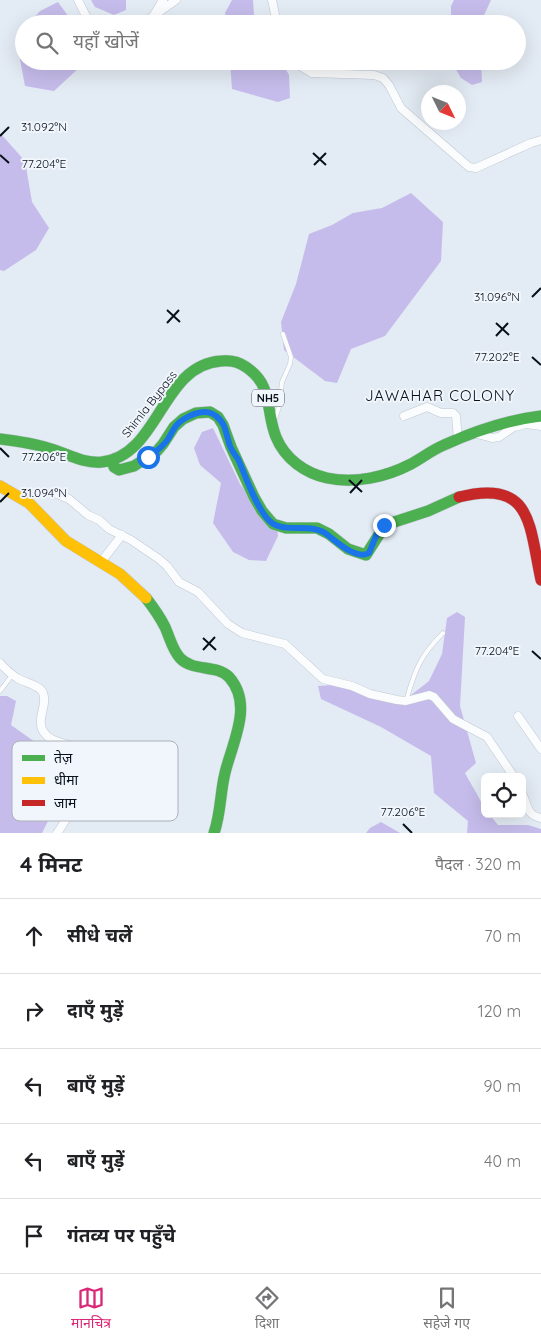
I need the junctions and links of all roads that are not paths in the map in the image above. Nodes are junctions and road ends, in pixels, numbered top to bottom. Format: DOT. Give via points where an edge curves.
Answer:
graph roads {
  1 [pos="78,0"];
  2 [pos="163,0"];
  3 [pos="176,0"];
  4 [pos="272,0"];
  5 [pos="86,15"];
  6 [pos="153,15"];
  7 [pos="154,15"];
  8 [pos="275,15"];
  9 [pos="307,70"];
  10 [pos="541,140"];
  11 [pos="283,334"];
  12 [pos="404,416"];
  13 [pos="541,416"];
  14 [pos="271,421"];
  15 [pos="541,426"];
  16 [pos="475,433"];
  17 [pos="0,439"];
  18 [pos="458,439"];
  19 [pos="112,460"];
  20 [pos="0,486"];
  21 [pos="57,494"];
  22 [pos="122,535"];
  23 [pos="101,562"];
  24 [pos="541,580"];
  25 [pos="443,633"];
  26 [pos="0,663"];
  27 [pos="13,674"];
  28 [pos="0,691"];
  29 [pos="406,701"];
  30 [pos="518,716"];
  31 [pos="54,741"];
  32 [pos="541,749"];
  33 [pos="511,773"];
  34 [pos="526,802"];
  35 [pos="541,818"];
  36 [pos="65,821"];
  37 [pos="57,833"];
  38 [pos="214,833"];
  1 -- 5 [label="street"];
  2 -- 6 [label="street"];
  3 -- 7 [label="street"];
  4 -- 8 [label="street"];
  9 -- 10 [label="street" via="383,78 401,108 468,168 476,168"];
  11 -- 14 [label="lane" via="292,357 282,382 278,413"];
  12 -- 18 [label="street" via="427,407 440,413 453,413"];
  13 -- 16 [label="main road, Shimla Bypass / NH5" via="511,421"];
  14 -- 18 [label="main road, Shimla Bypass / NH5" via="285,454 301,469 339,479 363,480 383,476"];
  14 -- 19 [label="main road, Shimla Bypass / NH5" via="263,382 236,362 219,361 203,365 182,381 140,442 126,455"];
  15 -- 16 [label="street" via="526,424 492,438"];
  16 -- 18 [label="main road, Shimla Bypass / NH5"];
  17 -- 19 [label="main road, Shimla Bypass / NH5" via="56,450 96,463"];
  19 -- 24 [label="main road" via="114,470 125,470 160,448 178,423 197,412 206,411 220,419 254,498 274,524 283,528 323,531 346,549 366,555 384,525 462,496 502,494 513,498 525,512"];
  20 -- 23 [label="main road" via="30,504 73,547"];
  21 -- 22 [label="street"];
  22 -- 23 [label="street"];
  22 -- 29 [label="street" via="160,559 179,582 198,592 228,624 242,633 285,644 323,679"];
  23 -- 38 [label="main road" via="130,582 147,600 163,624 172,649 184,662 226,674 234,686 240,705 240,725"];
  25 -- 29 [label="lane" via="424,655"];
  26 -- 27 [label="street"];
  27 -- 28 [label="lane"];
  27 -- 31 [label="street" via="42,691 41,724 48,737"];
  29 -- 33 [label="street" via="429,695 434,697 454,719 487,737"];
  30 -- 32 [label="street"];
  34 -- 35 [label="street" via="532,816"];
  36 -- 37 [label="street"];
}
